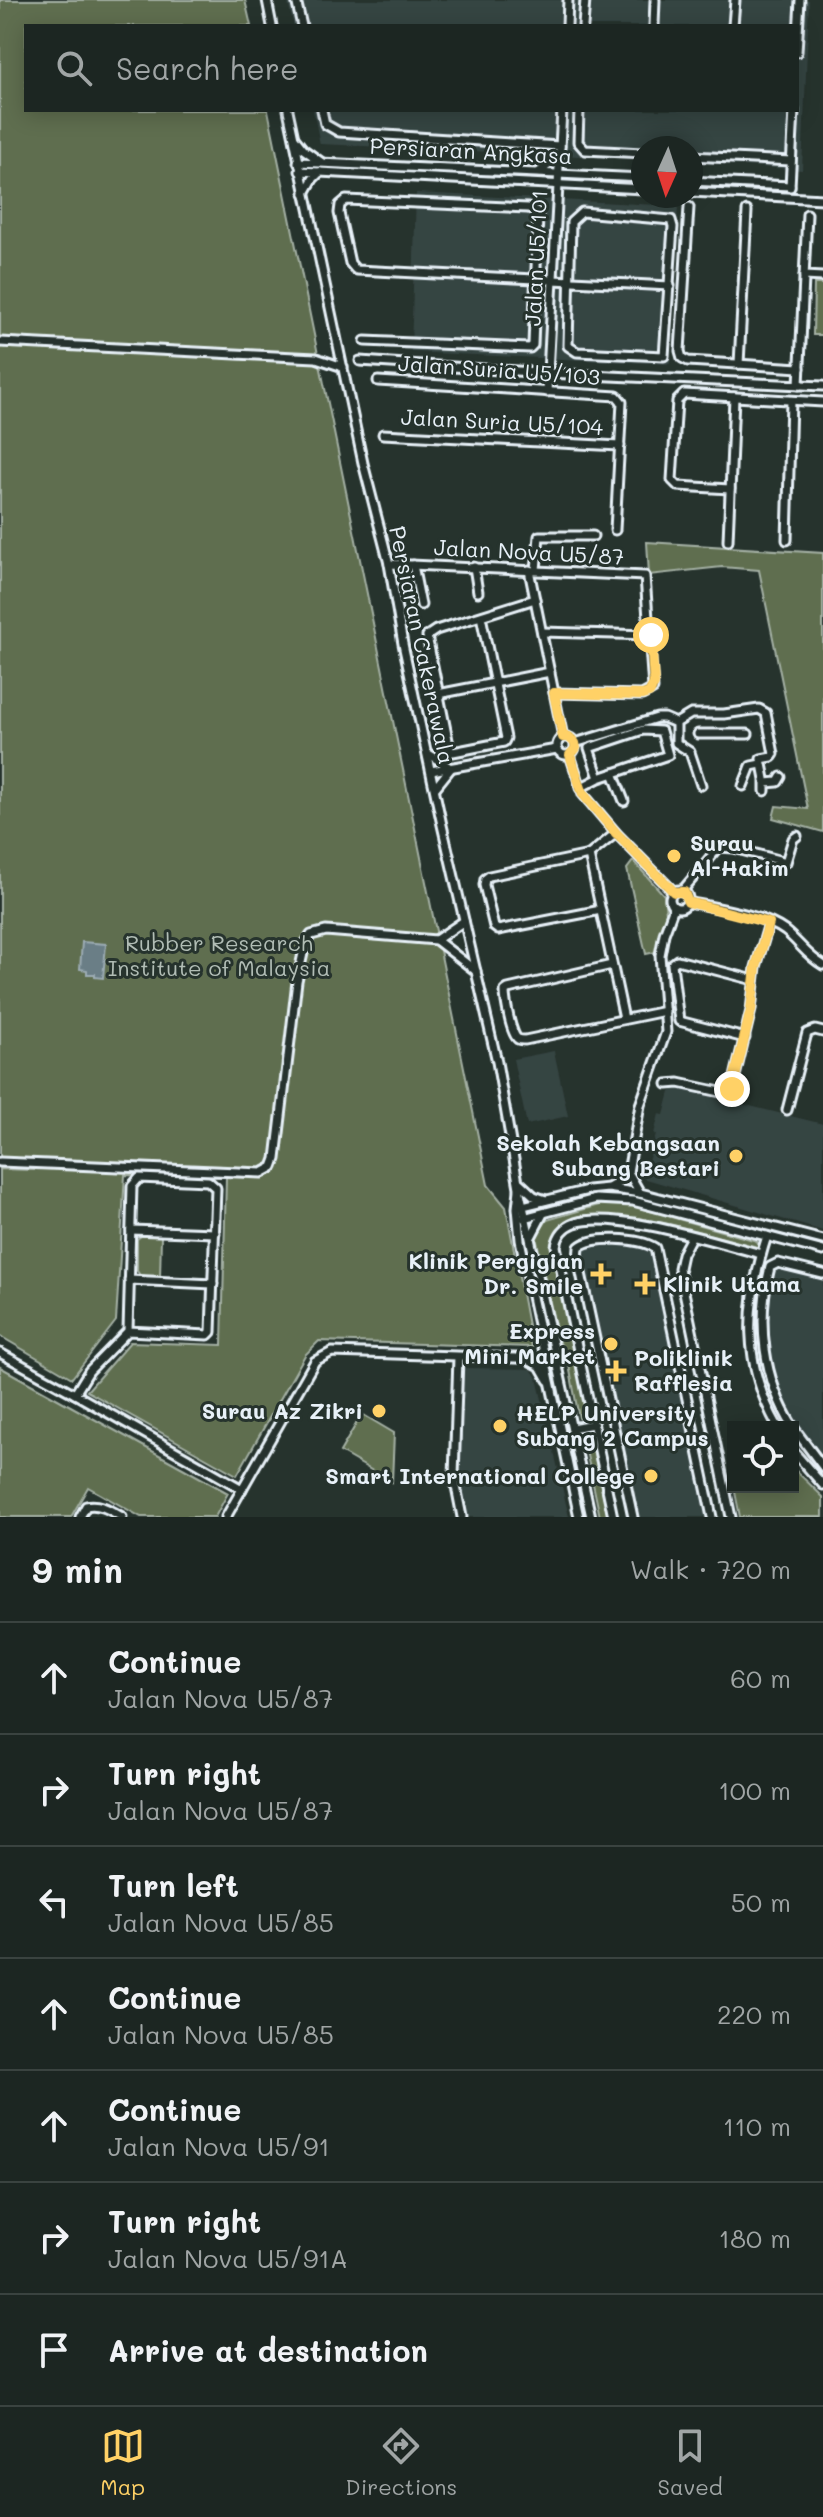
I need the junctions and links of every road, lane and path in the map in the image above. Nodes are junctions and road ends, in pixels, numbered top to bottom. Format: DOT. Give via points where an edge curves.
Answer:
graph roads {
  1 [pos="267,0"];
  2 [pos="296,0"];
  3 [pos="568,0"];
  4 [pos="585,0"];
  5 [pos="655,0"];
  6 [pos="735,0"];
  7 [pos="800,0"];
  8 [pos="272,24"];
  9 [pos="302,24"];
  10 [pos="567,24"];
  11 [pos="583,24"];
  12 [pos="654,24"];
  13 [pos="733,24"];
  14 [pos="799,24"];
  15 [pos="288,112"];
  16 [pos="322,112"];
  17 [pos="562,112"];
  18 [pos="579,112"];
  19 [pos="794,112"];
  20 [pos="293,137"];
  21 [pos="560,149"];
  22 [pos="631,152"];
  23 [pos="703,157"];
  24 [pos="791,161"];
  25 [pos="298,162"];
  26 [pos="321,163"];
  27 [pos="300,171"];
  28 [pos="320,172"];
  29 [pos="539,172"];
  30 [pos="559,173"];
  31 [pos="576,174"];
  32 [pos="631,177"];
  33 [pos="703,182"];
  34 [pos="539,183"];
  35 [pos="558,185"];
  36 [pos="574,186"];
  37 [pos="790,186"];
  38 [pos="631,188"];
  39 [pos="305,193"];
  40 [pos="703,193"];
  41 [pos="790,197"];
  42 [pos="823,199"];
  43 [pos="557,200"];
  44 [pos="689,208"];
  45 [pos="747,211"];
  46 [pos="807,214"];
  47 [pos="804,276"];
  48 [pos="823,277"];
  49 [pos="535,279"];
  50 [pos="553,280"];
  51 [pos="568,280"];
  52 [pos="670,286"];
  53 [pos="365,341"];
  54 [pos="0,342"];
  55 [pos="338,349"];
  56 [pos="316,358"];
  57 [pos="360,361"];
  58 [pos="739,364"];
  59 [pos="343,367"];
  60 [pos="800,368"];
  61 [pos="548,373"];
  62 [pos="378,381"];
  63 [pos="799,385"];
  64 [pos="823,386"];
  65 [pos="547,392"];
  66 [pos="734,397"];
  67 [pos="791,401"];
  68 [pos="823,402"];
  69 [pos="383,434"];
  70 [pos="620,446"];
  71 [pos="730,489"];
  72 [pos="615,530"];
  73 [pos="593,536"];
  74 [pos="787,540"];
  75 [pos="728,541"];
  76 [pos="389,564"];
  77 [pos="413,565"];
  78 [pos="474,567"];
  79 [pos="533,570"];
  80 [pos="478,592"];
  81 [pos="535,599"];
  82 [pos="421,605"];
  83 [pos="481,616"];
  84 [pos="542,632"];
  85 [pos="651,635"];
  86 [pos="550,672"];
  87 [pos="494,682"];
  88 [pos="554,693"];
  89 [pos="438,694"];
  90 [pos="724,714"];
  91 [pos="676,723"];
  92 [pos="698,734"];
  93 [pos="723,734"];
  94 [pos="748,734"];
  95 [pos="563,737"];
  96 [pos="575,743"];
  97 [pos="557,749"];
  98 [pos="427,753"];
  99 [pos="570,755"];
  100 [pos="761,764"];
  101 [pos="451,768"];
  102 [pos="431,771"];
  103 [pos="613,773"];
  104 [pos="597,774"];
  105 [pos="781,777"];
  106 [pos="579,784"];
  107 [pos="701,785"];
  108 [pos="743,786"];
  109 [pos="434,788"];
  110 [pos="624,801"];
  111 [pos="616,833"];
  112 [pos="797,836"];
  113 [pos="589,855"];
  114 [pos="678,892"];
  115 [pos="688,902"];
  116 [pos="674,907"];
  117 [pos="601,910"];
  118 [pos="464,921"];
  119 [pos="769,923"];
  120 [pos="436,940"];
  121 [pos="612,965"];
  122 [pos="823,965"];
  123 [pos="476,971"];
  124 [pos="754,980"];
  125 [pos="665,1011"];
  126 [pos="624,1019"];
  127 [pos="823,1032"];
  128 [pos="745,1038"];
  129 [pos="667,1084"];
  130 [pos="787,1110"];
  131 [pos="0,1162"];
  132 [pos="628,1172"];
  133 [pos="519,1184"];
  134 [pos="608,1188"];
  135 [pos="640,1193"];
  136 [pos="547,1201"];
  137 [pos="521,1207"];
  138 [pos="543,1214"];
  139 [pos="522,1218"];
  140 [pos="131,1230"];
  141 [pos="215,1233"];
  142 [pos="767,1236"];
  143 [pos="691,1237"];
  144 [pos="530,1238"];
  145 [pos="823,1240"];
  146 [pos="823,1251"];
  147 [pos="761,1254"];
  148 [pos="823,1274"];
  149 [pos="129,1280"];
  150 [pos="213,1284"];
  151 [pos="128,1331"];
  152 [pos="541,1335"];
  153 [pos="594,1336"];
  154 [pos="576,1339"];
  155 [pos="0,1353"];
  156 [pos="458,1357"];
  157 [pos="557,1357"];
  158 [pos="524,1359"];
  159 [pos="547,1359"];
  160 [pos="553,1389"];
  161 [pos="75,1394"];
  162 [pos="707,1401"];
  163 [pos="689,1405"];
  164 [pos="775,1421"];
  165 [pos="790,1421"];
  166 [pos="593,1424"];
  167 [pos="572,1428"];
  168 [pos="799,1444"];
  169 [pos="799,1458"];
  170 [pos="823,1467"];
  171 [pos="727,1475"];
  172 [pos="723,1476"];
  173 [pos="823,1485"];
  174 [pos="242,1489"];
  175 [pos="631,1506"];
  176 [pos="612,1514"];
  177 [pos="80,1517"];
  178 [pos="122,1517"];
  179 [pos="226,1517"];
  180 [pos="462,1517"];
  181 [pos="579,1517"];
  182 [pos="591,1517"];
  183 [pos="633,1517"];
  184 [pos="712,1517"];
  185 [pos="731,1517"];
  1 -- 8 [label="street"];
  2 -- 9 [label="street"];
  3 -- 10 [label="street"];
  4 -- 11 [label="street"];
  5 -- 12 [label="street"];
  6 -- 13 [label="street"];
  7 -- 14 [label="street"];
  15 -- 20 [label="street, Persiaran Cakerawala"];
  16 -- 21 [label="street" via="325,124 339,132"];
  17 -- 21 [label="street, Jalan U5/101"];
  18 -- 22 [label="street" via="578,142 585,150"];
  19 -- 24 [label="street"];
  20 -- 25 [label="street, Persiaran Cakerawala"];
  20 -- 26 [label="street"];
  21 -- 29 [label="street"];
  21 -- 30 [label="street, Jalan U5/101"];
  21 -- 31 [label="street" via="564,164"];
  23 -- 24 [label="street"];
  24 -- 37 [label="street"];
  25 -- 26 [label="street, Persiaran Angkasa"];
  25 -- 27 [label="street, Persiaran Cakerawala"];
  26 -- 29 [label="street, Persiaran Angkasa"];
  27 -- 28 [label="street, Persiaran Angkasa"];
  27 -- 39 [label="street, Persiaran Cakerawala"];
  28 -- 34 [label="street, Persiaran Angkasa"];
  28 -- 39 [label="street"];
  29 -- 30 [label="street, Persiaran Angkasa"];
  30 -- 31 [label="street, Persiaran Angkasa"];
  30 -- 35 [label="street, Jalan U5/101"];
  31 -- 32 [label="street, Persiaran Angkasa"];
  33 -- 37 [label="street"];
  34 -- 35 [label="street, Persiaran Angkasa"];
  34 -- 43 [label="street" via="550,187"];
  35 -- 36 [label="street, Persiaran Angkasa"];
  35 -- 43 [label="street, Jalan U5/101"];
  36 -- 38 [label="street, Persiaran Angkasa"];
  36 -- 43 [label="street"];
  37 -- 41 [label="street"];
  39 -- 55 [label="street, Persiaran Cakerawala"];
  40 -- 41 [label="street"];
  41 -- 42 [label="street"];
  43 -- 50 [label="street, Jalan U5/101"];
  44 -- 58 [label="street" via="681,355 688,361"];
  45 -- 58 [label="street"];
  46 -- 47 [label="street"];
  47 -- 48 [label="street"];
  47 -- 60 [label="street"];
  49 -- 49 [label="street" via="352,268 340,205 346,200 533,209 538,216"];
  49 -- 50 [label="street"];
  49 -- 53 [label="street" via="533,345 524,349"];
  50 -- 51 [label="street"];
  50 -- 61 [label="street, Jalan U5/101"];
  51 -- 52 [label="street"];
  51 -- 52 [label="street" via="571,222 582,212 671,220"];
  51 -- 52 [label="street" via="570,349 577,352 664,356"];
  54 -- 56 [label="street"];
  55 -- 56 [label="street"];
  55 -- 59 [label="street, Persiaran Cakerawala"];
  56 -- 59 [label="street"];
  57 -- 61 [label="street"];
  58 -- 60 [label="street"];
  59 -- 76 [label="street, Persiaran Cakerawala"];
  60 -- 63 [label="street"];
  61 -- 63 [label="street"];
  61 -- 65 [label="street, Jalan U5/101"];
  62 -- 65 [label="street, Jalan Suria U5/103"];
  63 -- 64 [label="street"];
  65 -- 70 [label="street, Jalan Suria U5/103" via="617,396 622,402"];
  66 -- 67 [label="street"];
  66 -- 71 [label="street"];
  66 -- 71 [label="street" via="679,397 672,480 678,486"];
  67 -- 68 [label="street"];
  67 -- 74 [label="street"];
  69 -- 70 [label="street, Jalan Suria U5/104"];
  70 -- 72 [label="street"];
  71 -- 75 [label="street"];
  73 -- 79 [label="street" via="539,536"];
  76 -- 77 [label="street, Jalan Nova U5/87"];
  76 -- 98 [label="street, Persiaran Cakerawala"];
  77 -- 78 [label="street, Jalan Nova U5/87"];
  77 -- 82 [label="street"];
  78 -- 79 [label="street, Jalan Nova U5/87"];
  78 -- 80 [label="street"];
  79 -- 81 [label="street"];
  79 -- 85 [label="street, Jalan Nova U5/87" via="645,576"];
  81 -- 83 [label="street"];
  81 -- 84 [label="street"];
  83 -- 87 [label="street"];
  83 -- 89 [label="street" via="427,636"];
  84 -- 85 [label="street"];
  84 -- 86 [label="street"];
  85 -- 88 [label="street, Jalan Nova U5/87" via="654,684 649,693"];
  86 -- 87 [label="street"];
  86 -- 88 [label="street"];
  87 -- 89 [label="street"];
  87 -- 89 [label="street" via="504,742 450,750"];
  88 -- 95 [label="street"];
  90 -- 91 [label="street" via="691,714"];
  90 -- 93 [label="street"];
  90 -- 100 [label="street" via="759,709 766,713 774,754"];
  91 -- 96 [label="street" via="657,718"];
  91 -- 107 [label="street" via="676,743 690,752"];
  92 -- 93 [label="street"];
  93 -- 94 [label="street"];
  95 -- 96 [label="street"];
  95 -- 97 [label="street"];
  96 -- 99 [label="street"];
  97 -- 99 [label="street"];
  97 -- 101 [label="street"];
  98 -- 101 [label="street"];
  98 -- 102 [label="street, Persiaran Cakerawala"];
  99 -- 106 [label="street"];
  100 -- 105 [label="street" via="765,787"];
  100 -- 108 [label="street" via="751,766"];
  101 -- 102 [label="street"];
  101 -- 109 [label="street"];
  102 -- 109 [label="street, Persiaran Cakerawala"];
  103 -- 104 [label="street"];
  103 -- 104 [label="street" via="668,755 661,731 643,730 589,748"];
  103 -- 110 [label="street"];
  104 -- 106 [label="street"];
  106 -- 111 [label="street"];
  109 -- 118 [label="street, Persiaran Cakerawala"];
  111 -- 113 [label="street"];
  111 -- 114 [label="street"];
  112 -- 114 [label="street" via="786,862 719,847"];
  113 -- 117 [label="street"];
  113 -- 117 [label="street" via="489,876 484,885 498,930"];
  114 -- 115 [label="street" via="686,894"];
  114 -- 116 [label="street" via="670,900"];
  115 -- 116 [label="street"];
  115 -- 119 [label="street"];
  116 -- 125 [label="street" via="660,955"];
  117 -- 121 [label="street"];
  118 -- 120 [label="street"];
  118 -- 123 [label="street, Persiaran Cakerawala"];
  119 -- 122 [label="street"];
  119 -- 124 [label="street"];
  120 -- 123 [label="street"];
  120 -- 131 [label="street" via="326,931 308,938 297,981 276,1159 268,1171"];
  121 -- 126 [label="street"];
  121 -- 126 [label="street" via="511,986 505,998 514,1035 521,1040"];
  123 -- 133 [label="street, Persiaran Cakerawala"];
  124 -- 128 [label="street"];
  124 -- 128 [label="street" via="673,962 679,1021"];
  125 -- 126 [label="street"];
  125 -- 132 [label="street" via="666,1032 640,1105"];
  127 -- 130 [label="street" via="807,1033"];
  128 -- 129 [label="street" via="728,1093"];
  132 -- 134 [label="street"];
  132 -- 135 [label="street"];
  133 -- 136 [label="street"];
  133 -- 137 [label="street, Persiaran Cakerawala"];
  134 -- 135 [label="street"];
  134 -- 136 [label="street"];
  135 -- 145 [label="street"];
  136 -- 137 [label="street"];
  137 -- 139 [label="street, Persiaran Cakerawala"];
  138 -- 139 [label="street"];
  138 -- 142 [label="street" via="614,1198"];
  138 -- 144 [label="street"];
  139 -- 144 [label="street, Persiaran Cakerawala"];
  139 -- 152 [label="street, Persiaran Cakerawala" via="520,1240"];
  140 -- 141 [label="street"];
  140 -- 141 [label="street" via="132,1186 139,1178 213,1183"];
  140 -- 149 [label="street"];
  141 -- 150 [label="street"];
  142 -- 146 [label="street"];
  142 -- 147 [label="street"];
  143 -- 147 [label="street"];
  143 -- 154 [label="street" via="604,1221 566,1228 556,1246"];
  143 -- 162 [label="street" via="679,1268"];
  144 -- 157 [label="street, Persiaran Cakerawala"];
  147 -- 164 [label="street" via="751,1356"];
  148 -- 165 [label="street" via="778,1263 770,1267 763,1306 765,1355"];
  149 -- 150 [label="street"];
  149 -- 151 [label="street"];
  150 -- 151 [label="street" via="210,1334"];
  151 -- 161 [label="street" via="89,1371"];
  152 -- 158 [label="street" via="538,1353"];
  152 -- 159 [label="street, Persiaran Cakerawala"];
  153 -- 154 [label="street"];
  153 -- 163 [label="street" via="579,1247 612,1239 652,1246"];
  153 -- 175 [label="street"];
  154 -- 166 [label="street"];
  155 -- 161 [label="street"];
  156 -- 158 [label="street"];
  156 -- 174 [label="street" via="332,1352 321,1356"];
  156 -- 180 [label="street" via="454,1476"];
  157 -- 159 [label="street"];
  157 -- 167 [label="street, Persiaran Cakerawala"];
  158 -- 159 [label="street"];
  158 -- 160 [label="street" via="540,1366"];
  159 -- 160 [label="street, Persiaran Cakerawala"];
  160 -- 181 [label="street, Persiaran Cakerawala"];
  161 -- 174 [label="street"];
  162 -- 163 [label="street"];
  162 -- 172 [label="street"];
  163 -- 184 [label="street"];
  166 -- 167 [label="street"];
  166 -- 176 [label="street"];
  167 -- 182 [label="street, Persiaran Cakerawala"];
  168 -- 170 [label="street"];
  169 -- 173 [label="street"];
  171 -- 172 [label="street"];
  172 -- 185 [label="street"];
  174 -- 179 [label="street"];
  175 -- 176 [label="street"];
  175 -- 183 [label="street"];
  177 -- 178 [label="street" via="86,1506 99,1505"];
}
